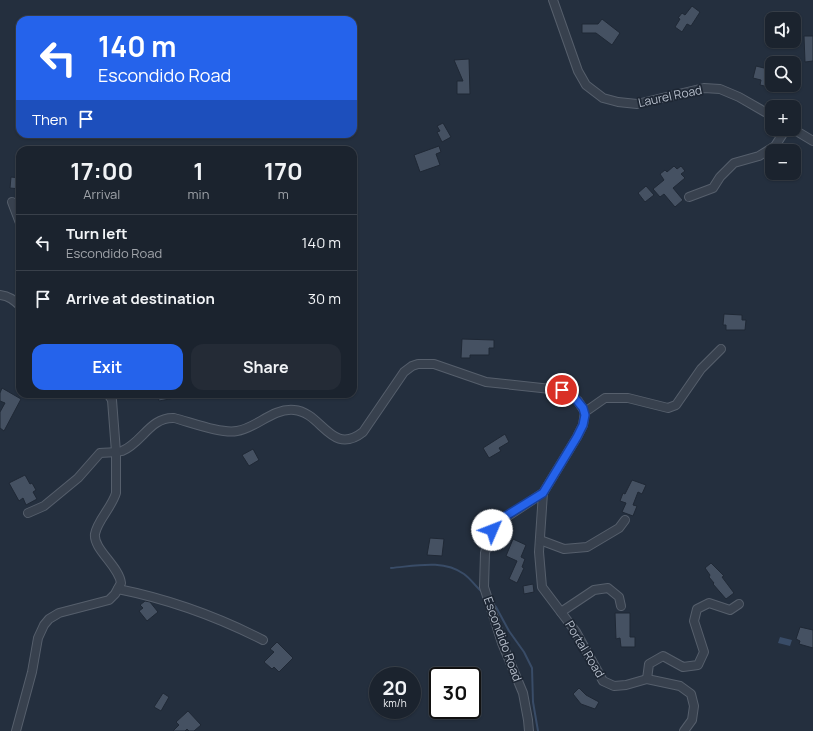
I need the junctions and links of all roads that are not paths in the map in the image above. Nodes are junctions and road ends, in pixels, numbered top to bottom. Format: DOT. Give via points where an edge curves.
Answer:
graph roads {
  1 [pos="553,0"];
  2 [pos="765,112"];
  3 [pos="801,134"];
  4 [pos="781,136"];
  5 [pos="813,141"];
  6 [pos="689,197"];
  7 [pos="12,202"];
  8 [pos="16,213"];
  9 [pos="0,295"];
  10 [pos="16,302"];
  11 [pos="721,349"];
  12 [pos="111,398"];
  13 [pos="585,412"];
  14 [pos="116,452"];
  15 [pos="543,493"];
  16 [pos="28,513"];
  17 [pos="625,520"];
  18 [pos="540,540"];
  19 [pos="118,589"];
  20 [pos="739,604"];
  21 [pos="621,606"];
  22 [pos="561,612"];
  23 [pos="263,640"];
  24 [pos="647,679"];
  25 [pos="16,731"];
  26 [pos="529,731"];
  27 [pos="684,731"];
  1 -- 2 [label="street, Laurel Road" via="578,71 586,85 603,98 637,104 704,88 720,89"];
  3 -- 5 [label="street"];
  4 -- 6 [label="street" via="775,146 759,156 734,163 720,176 713,188"];
  7 -- 8 [label="street"];
  9 -- 10 [label="street"];
  11 -- 13 [label="street" via="701,369 676,405 668,408 628,398 605,398"];
  12 -- 14 [label="street"];
  13 -- 14 [label="street" via="578,401 562,390 486,382 434,364 418,364 404,372 367,427 351,439 338,439 303,413 288,410 232,432 167,418 155,423 127,448"];
  13 -- 15 [label="street, Escondido Road" via="583,425 577,437"];
  14 -- 16 [label="street" via="100,452 78,478 44,506"];
  14 -- 19 [label="street" via="115,498 95,534 97,543 117,570 121,583"];
  15 -- 18 [label="street, Portal Road"];
  15 -- 26 [label="street, Escondido Road" via="496,524 487,544 484,574 484,587 489,606 523,693"];
  17 -- 18 [label="street" via="619,528 587,547 564,549"];
  18 -- 22 [label="street, Portal Road" via="542,587"];
  19 -- 23 [label="street" via="174,604 235,626"];
  19 -- 25 [label="street" via="109,600 59,613 44,626 38,638"];
  20 -- 24 [label="street" via="730,610 709,603 697,608 694,621 704,652 698,665 683,667 663,656 649,664"];
  21 -- 22 [label="street" via="619,597 608,588 594,590"];
  22 -- 24 [label="street, Portal Road" via="576,632 603,681 614,686"];
  24 -- 27 [label="street, Portal Road" via="680,686 691,694 694,706 692,720"];
}
